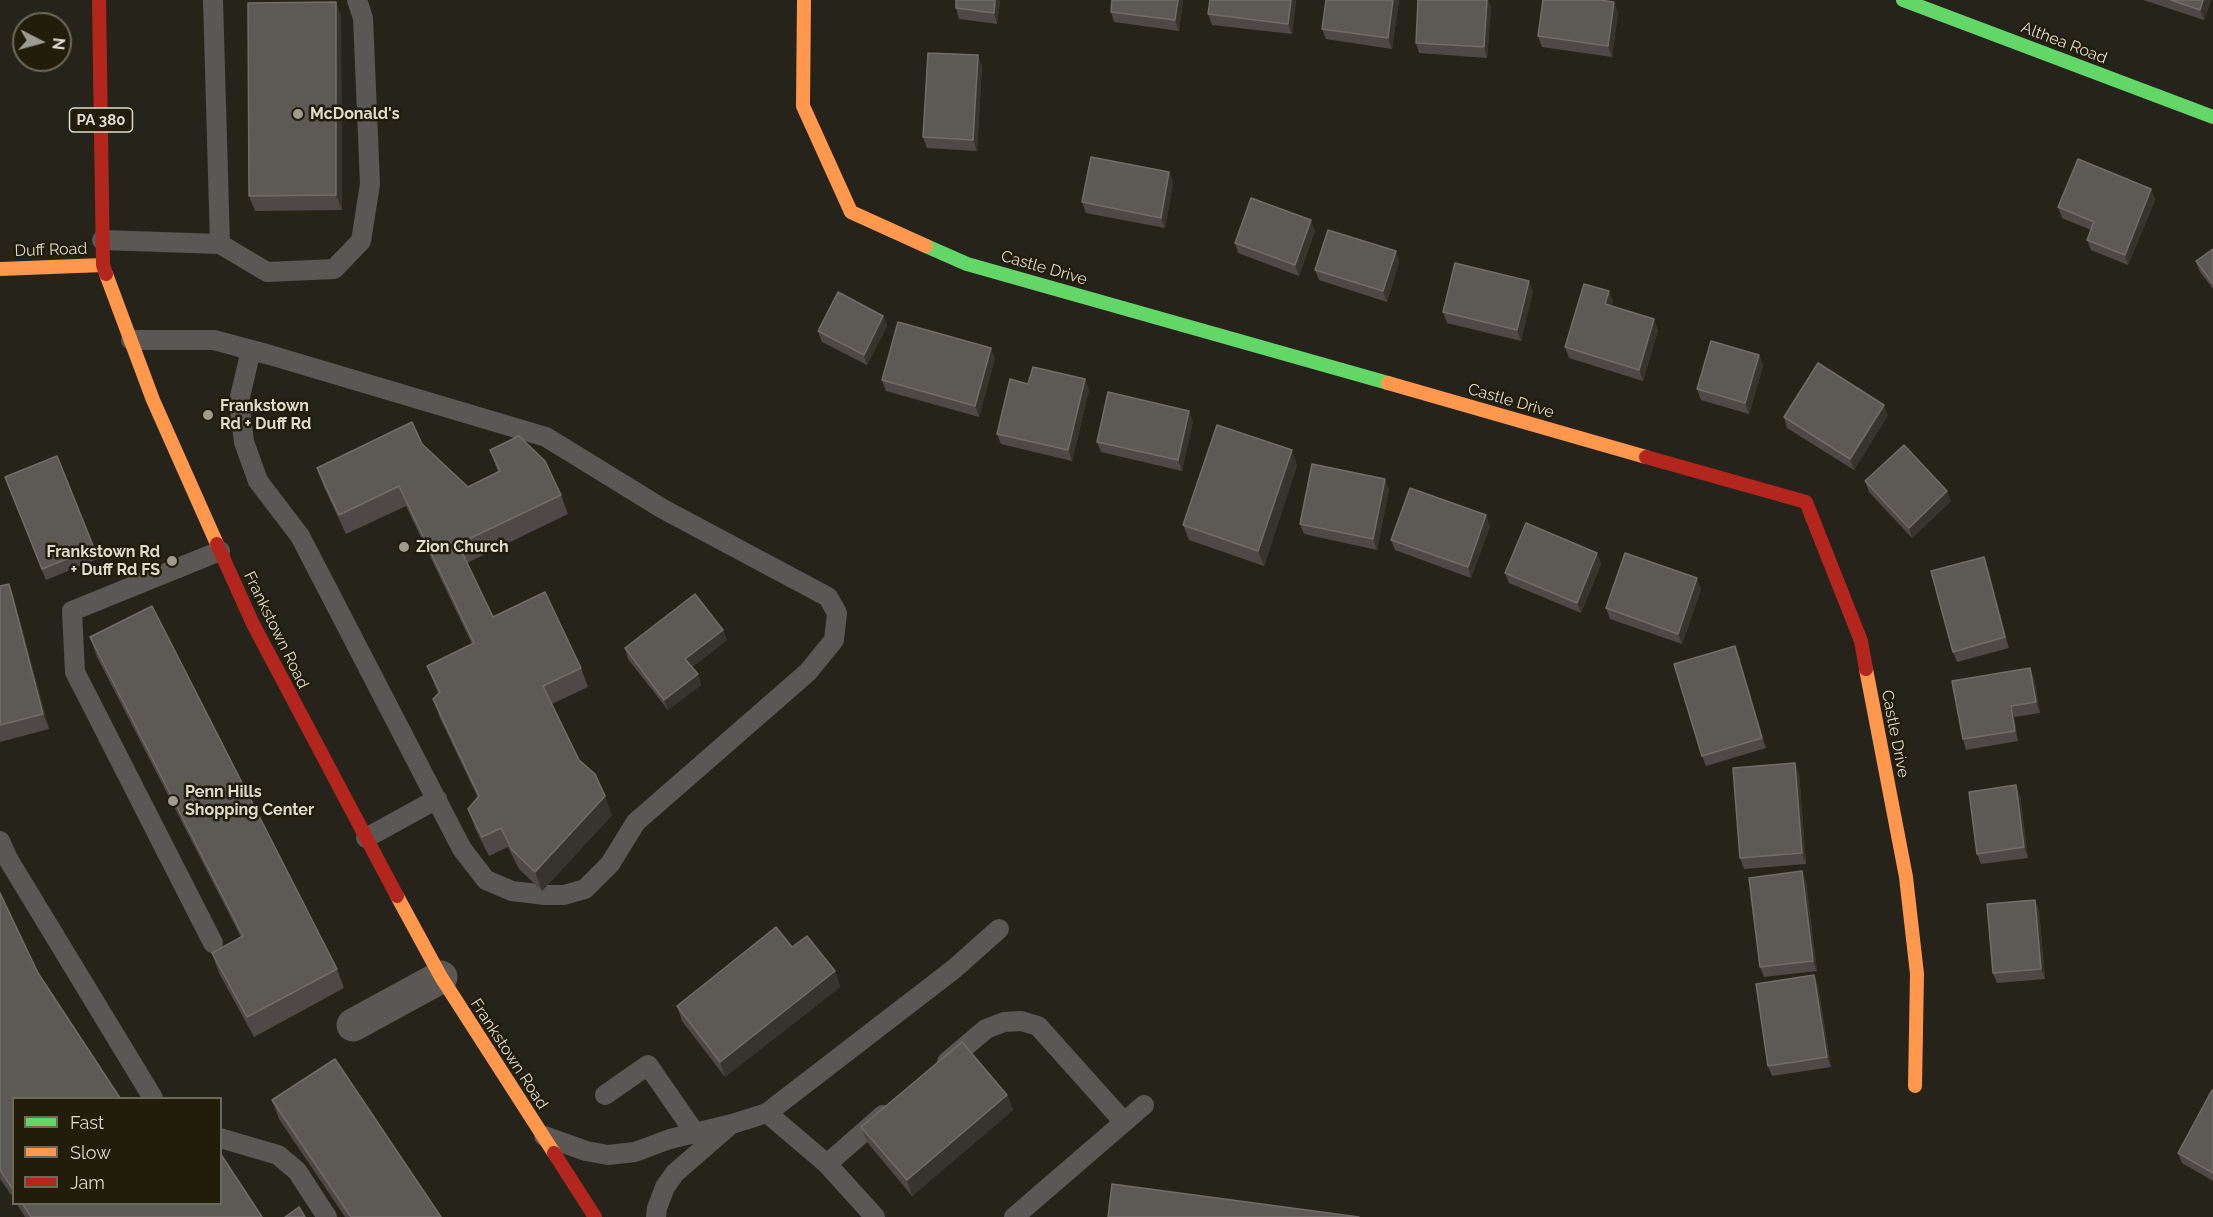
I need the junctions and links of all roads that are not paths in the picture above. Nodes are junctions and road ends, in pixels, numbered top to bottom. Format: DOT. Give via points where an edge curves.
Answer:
graph roads {
  1 [pos="99,0"];
  2 [pos="213,0"];
  3 [pos="357,0"];
  4 [pos="804,0"];
  5 [pos="1902,0"];
  6 [pos="2213,117"];
  7 [pos="102,240"];
  8 [pos="220,244"];
  9 [pos="103,265"];
  10 [pos="0,269"];
  11 [pos="131,340"];
  12 [pos="251,350"];
  13 [pos="220,551"];
  14 [pos="436,800"];
  15 [pos="366,838"];
  16 [pos="0,841"];
  17 [pos="999,929"];
  18 [pos="213,943"];
  19 [pos="441,977"];
  20 [pos="353,1025"];
  21 [pos="933,1074"];
  22 [pos="1916,1086"];
  23 [pos="605,1095"];
  24 [pos="152,1097"];
  25 [pos="897,1104"];
  26 [pos="1144,1105"];
  27 [pos="767,1113"];
  28 [pos="1124,1122"];
  29 [pos="732,1124"];
  30 [pos="695,1133"];
  31 [pos="542,1135"];
  32 [pos="222,1139"];
  33 [pos="827,1164"];
  34 [pos="327,1217"];
  35 [pos="595,1217"];
  36 [pos="656,1217"];
  37 [pos="874,1217"];
  38 [pos="1014,1217"];
  1 -- 7 [label="street, Frankstown Road / PA 380"];
  2 -- 8 [label="lane"];
  3 -- 8 [label="lane" via="363,18 370,184 361,241 334,269 267,272"];
  4 -- 22 [label="street, Castle Drive" via="803,106 851,212 967,264 1806,502 1861,642 1903,865 1917,974"];
  5 -- 6 [label="street, Althea Road"];
  7 -- 8 [label="lane"];
  7 -- 9 [label="street, Frankstown Road / PA 380"];
  9 -- 10 [label="street, Duff Road"];
  9 -- 11 [label="street, Frankstown Road / PA 380"];
  11 -- 12 [label="lane" via="214,340"];
  11 -- 13 [label="street, Frankstown Road / PA 380" via="153,400"];
  12 -- 14 [label="lane" via="239,401 244,442 258,481 300,536"];
  12 -- 14 [label="lane" via="546,437 663,509 828,597 837,613 834,640 808,672 636,822 610,864 585,889 545,895 512,891 486,880 462,849"];
  13 -- 15 [label="street, Frankstown Road / PA 380" via="253,624"];
  13 -- 18 [label="lane" via="72,610 75,672"];
  14 -- 15 [label="lane"];
  15 -- 19 [label="street, Frankstown Road / PA 380"];
  16 -- 24 [label="lane"];
  17 -- 27 [label="lane" via="954,969"];
  19 -- 20 [label="street"];
  19 -- 31 [label="street, Frankstown Road / PA 380"];
  21 -- 28 [label="lane" via="986,1029 1021,1021 1038,1026"];
  23 -- 30 [label="lane" via="648,1065"];
  25 -- 33 [label="lane"];
  26 -- 28 [label="lane"];
  27 -- 29 [label="lane"];
  27 -- 33 [label="lane"];
  28 -- 38 [label="lane"];
  29 -- 30 [label="lane"];
  29 -- 36 [label="lane" via="675,1173 665,1187"];
  30 -- 31 [label="lane" via="635,1152 608,1155"];
  31 -- 35 [label="street, Frankstown Road / PA 380"];
  32 -- 34 [label="lane" via="278,1155 297,1171"];
  33 -- 37 [label="lane"];
}
